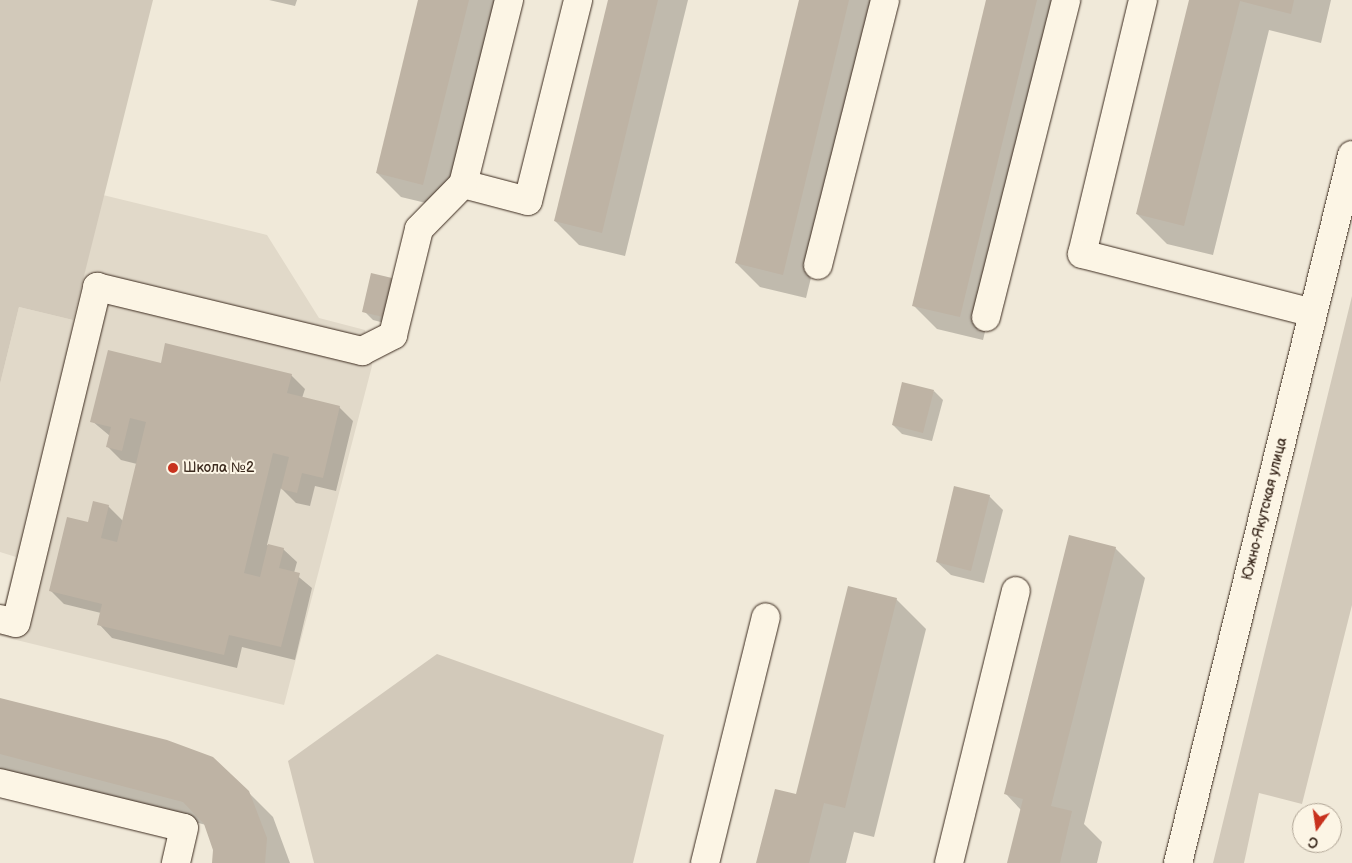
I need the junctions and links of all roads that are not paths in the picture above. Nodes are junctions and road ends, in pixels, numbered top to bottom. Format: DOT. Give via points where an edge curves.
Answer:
graph roads {
  1 [pos="509,0"];
  2 [pos="578,0"];
  3 [pos="884,0"];
  4 [pos="1066,0"];
  5 [pos="1143,0"];
  6 [pos="1352,156"];
  7 [pos="463,184"];
  8 [pos="818,265"];
  9 [pos="1313,313"];
  10 [pos="986,317"];
  11 [pos="1016,591"];
  12 [pos="766,617"];
  13 [pos="0,619"];
  14 [pos="0,783"];
  15 [pos="176,863"];
  16 [pos="705,863"];
  17 [pos="949,863"];
  18 [pos="1178,863"];
  1 -- 7 [label="street"];
  2 -- 7 [label="street" via="528,201"];
  3 -- 8 [label="street"];
  4 -- 10 [label="street"];
  5 -- 9 [label="street" via="1082,254"];
  6 -- 9 [label="street, Южно-Якутская улица"];
  7 -- 13 [label="street" via="420,229 393,335 362,351 97,287 16,623"];
  9 -- 18 [label="street, Южно-Якутская улица"];
  11 -- 17 [label="street"];
  12 -- 16 [label="street"];
  14 -- 15 [label="street" via="184,828"];
}
